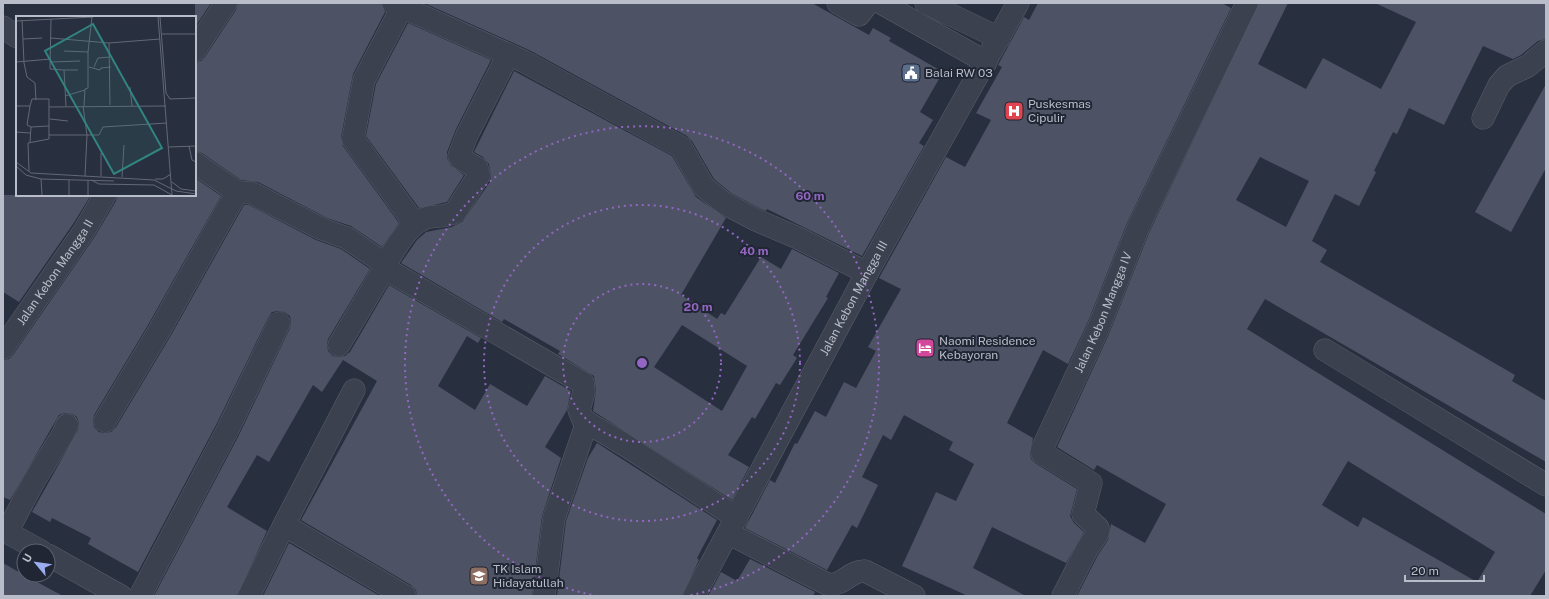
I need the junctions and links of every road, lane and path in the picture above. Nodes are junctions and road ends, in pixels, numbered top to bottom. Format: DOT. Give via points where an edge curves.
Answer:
graph roads {
  1 [pos="226,3"];
  2 [pos="838,3"];
  3 [pos="868,3"];
  4 [pos="881,3"];
  5 [pos="926,3"];
  6 [pos="1018,3"];
  7 [pos="1247,3"];
  8 [pos="397,5"];
  9 [pos="3,27"];
  10 [pos="16,36"];
  11 [pos="999,38"];
  12 [pos="196,48"];
  13 [pos="1546,51"];
  14 [pos="508,54"];
  15 [pos="986,62"];
  16 [pos="1482,118"];
  17 [pos="196,164"];
  18 [pos="237,192"];
  19 [pos="104,196"];
  20 [pos="415,224"];
  21 [pos="385,266"];
  22 [pos="868,273"];
  23 [pos="279,323"];
  24 [pos="339,345"];
  25 [pos="3,348"];
  26 [pos="1325,350"];
  27 [pos="354,390"];
  28 [pos="106,421"];
  29 [pos="587,422"];
  30 [pos="66,425"];
  31 [pos="1546,484"];
  32 [pos="284,526"];
  33 [pos="733,526"];
  34 [pos="5,531"];
  35 [pos="27,543"];
  36 [pos="56,560"];
  37 [pos="115,594"];
  38 [pos="904,594"];
  39 [pos="140,596"];
  40 [pos="249,596"];
  41 [pos="405,596"];
  42 [pos="544,596"];
  43 [pos="694,596"];
  44 [pos="1063,596"];
  1 -- 12 [label="street"];
  2 -- 3 [label="street" via="859,14"];
  4 -- 15 [label="street"];
  5 -- 11 [label="street"];
  6 -- 11 [label="street, Jalan Kebon Mangga III"];
  7 -- 44 [label="street, Jalan Kebon Mangga IV" via="1138,228 1098,329 1042,449 1042,454 1091,483 1084,514 1098,528 1098,533"];
  8 -- 14 [label="street"];
  8 -- 20 [label="street" via="364,80 353,139"];
  9 -- 10 [label="street"];
  11 -- 15 [label="street, Jalan Kebon Mangga III"];
  13 -- 16 [label="street" via="1528,66 1507,76 1499,85"];
  14 -- 20 [label="street" via="459,156 476,168 479,175 456,211 427,217"];
  14 -- 22 [label="street" via="681,147 704,187 724,202"];
  15 -- 22 [label="street, Jalan Kebon Mangga III"];
  17 -- 18 [label="street"];
  18 -- 21 [label="street" via="252,193 322,229 347,238"];
  18 -- 28 [label="street"];
  19 -- 25 [label="street, Jalan Kebon Mangga II" via="84,231"];
  20 -- 21 [label="street"];
  21 -- 24 [label="street"];
  21 -- 29 [label="street" via="583,383 584,392 578,410"];
  22 -- 33 [label="street, Jalan Kebon Mangga III"];
  23 -- 39 [label="street" via="228,428"];
  26 -- 31 [label="street"];
  27 -- 32 [label="street"];
  29 -- 33 [label="street" via="625,444"];
  29 -- 42 [label="street" via="554,518"];
  30 -- 34 [label="street"];
  32 -- 40 [label="street"];
  32 -- 41 [label="street"];
  33 -- 38 [label="street" via="827,584 836,585 862,571"];
  33 -- 43 [label="street, Jalan Kebon Mangga III"];
  34 -- 35 [label="street"];
  36 -- 37 [label="street"];
}
